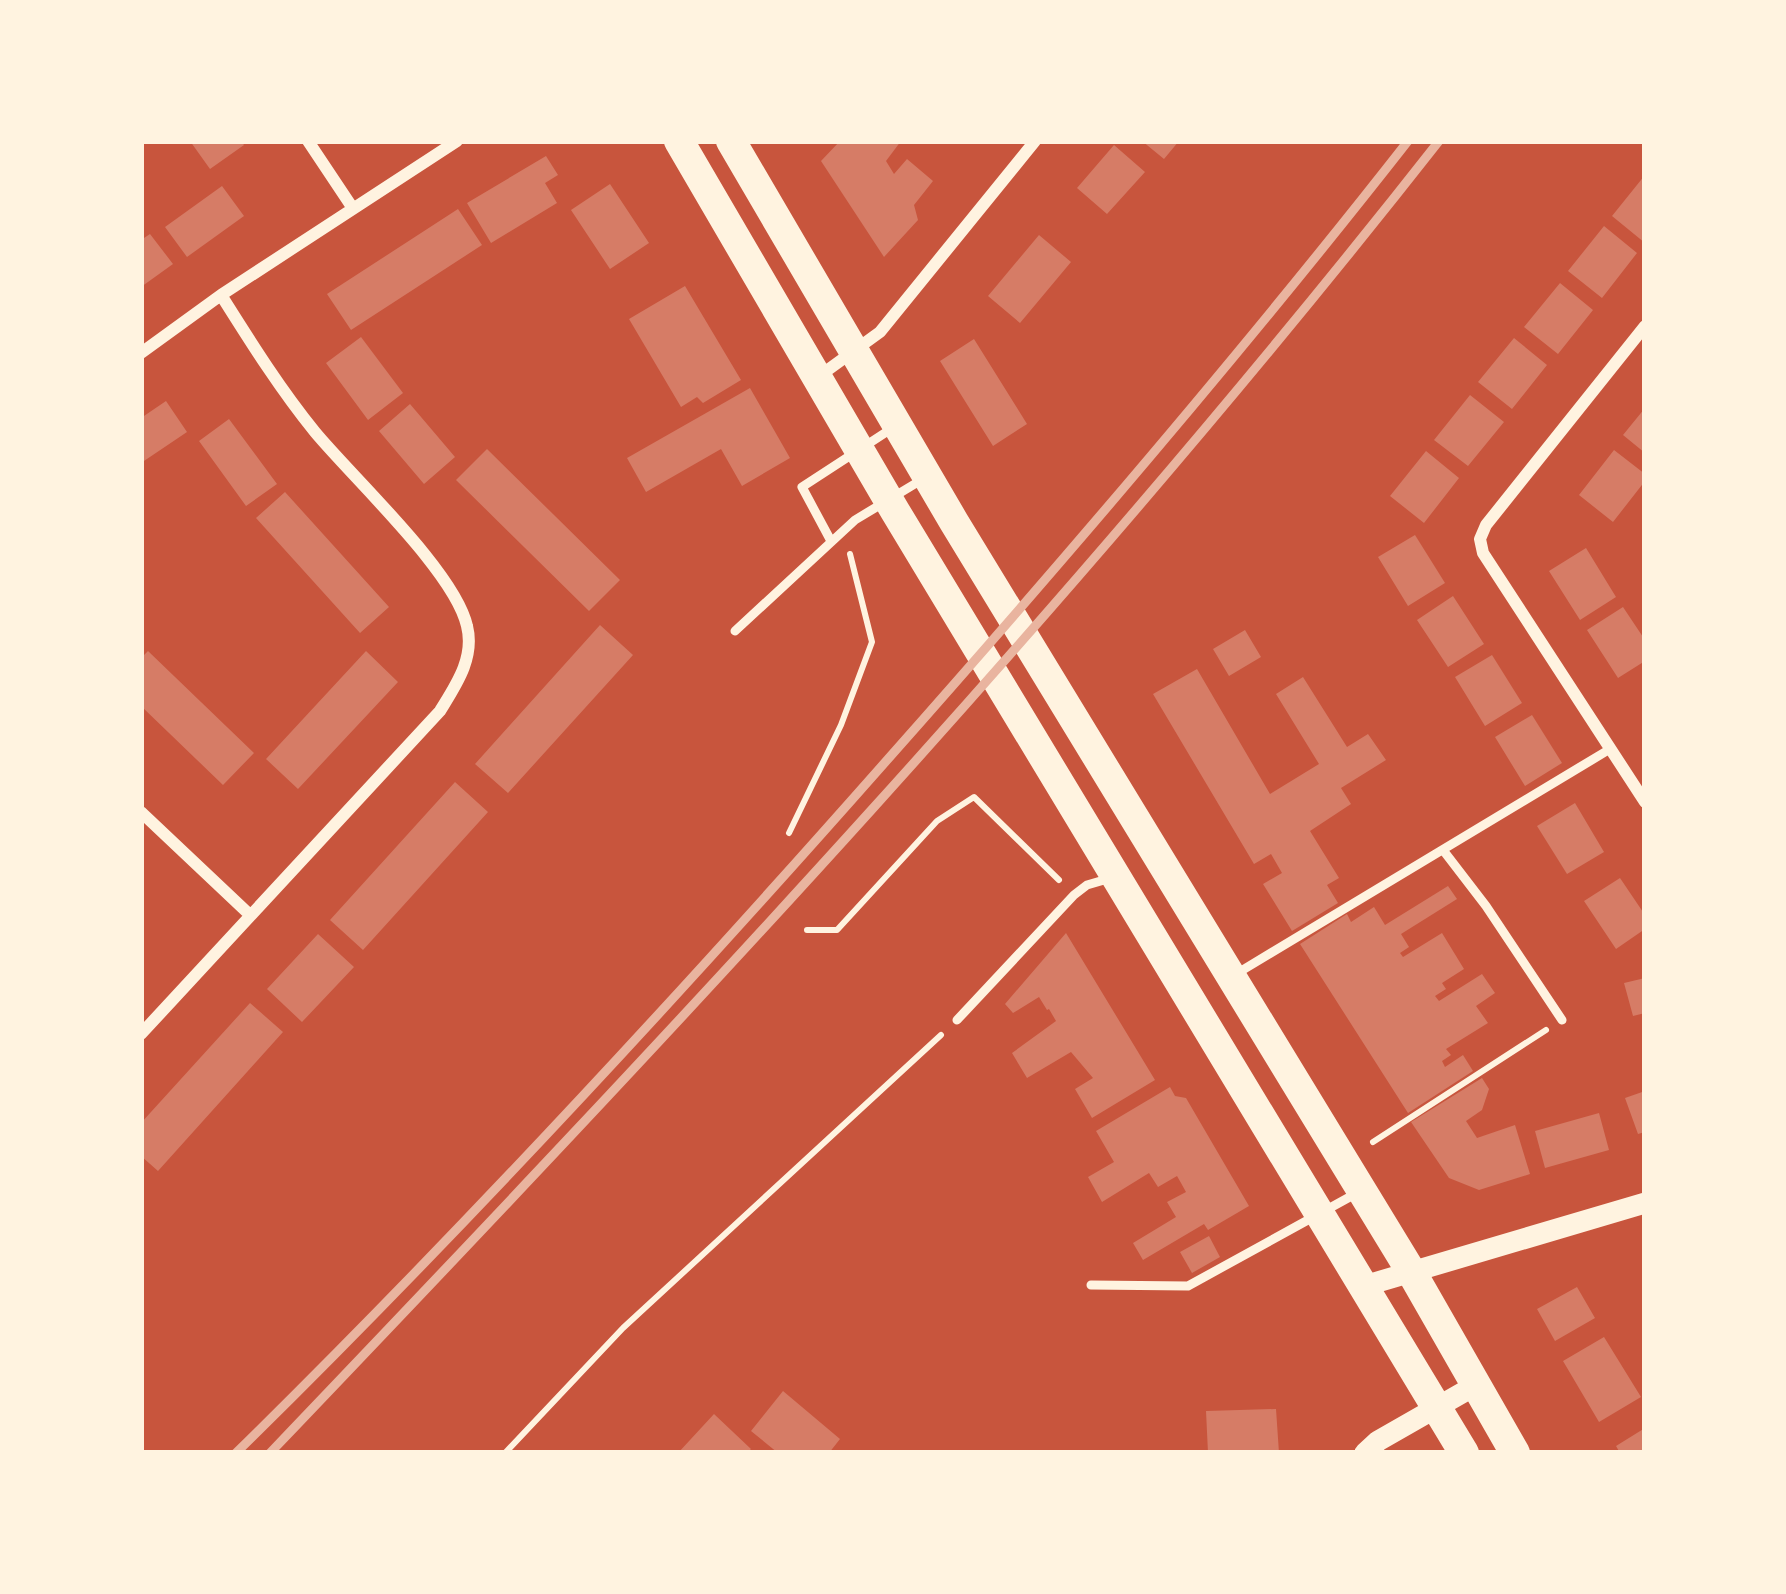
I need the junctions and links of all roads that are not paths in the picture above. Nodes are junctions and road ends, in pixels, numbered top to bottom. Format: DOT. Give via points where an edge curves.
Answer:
graph roads {
  1 [pos="308,141"];
  2 [pos="457,141"];
  3 [pos="679,141"];
  4 [pos="730,141"];
  5 [pos="1035,141"];
  6 [pos="352,208"];
  7 [pos="220,295"];
  8 [pos="1645,326"];
  9 [pos="854,352"];
  10 [pos="141,353"];
  11 [pos="817,378"];
  12 [pos="898,425"];
  13 [pos="859,449"];
  14 [pos="928,476"];
  15 [pos="889,500"];
  16 [pos="831,541"];
  17 [pos="735,632"];
  18 [pos="1610,749"];
  19 [pos="1645,802"];
  20 [pos="141,812"];
  21 [pos="1442,850"];
  22 [pos="1157,853"];
  23 [pos="1117,876"];
  24 [pos="249,914"];
  25 [pos="1231,977"];
  26 [pos="957,1020"];
  27 [pos="1562,1020"];
  28 [pos="141,1034"];
  29 [pos="1361,1190"];
  30 [pos="1645,1203"];
  31 [pos="1320,1214"];
  32 [pos="1412,1274"];
  33 [pos="1090,1285"];
  34 [pos="1364,1286"];
  35 [pos="1476,1385"];
  36 [pos="1436,1407"];
  37 [pos="1365,1453"];
  38 [pos="1464,1453"];
  39 [pos="1515,1453"];
  1 -- 6 [label="street"];
  2 -- 6 [label="street"];
  3 -- 11 [label="main road"];
  4 -- 9 [label="main road"];
  5 -- 9 [label="street" via="880,332"];
  6 -- 7 [label="street"];
  7 -- 10 [label="street"];
  7 -- 24 [label="street" via="312,429 445,578 469,633 464,672 440,711"];
  8 -- 18 [label="street" via="1480,538"];
  9 -- 11 [label="street"];
  9 -- 12 [label="main road"];
  11 -- 13 [label="main road"];
  12 -- 13 [label="lane"];
  12 -- 14 [label="main road"];
  13 -- 15 [label="main road"];
  13 -- 16 [label="lane" via="802,488"];
  14 -- 15 [label="lane"];
  14 -- 22 [label="main road"];
  15 -- 16 [label="lane"];
  15 -- 23 [label="main road"];
  16 -- 17 [label="lane"];
  18 -- 19 [label="street"];
  18 -- 21 [label="lane"];
  20 -- 24 [label="street"];
  21 -- 25 [label="lane"];
  21 -- 27 [label="lane"];
  22 -- 23 [label="main road"];
  22 -- 25 [label="main road"];
  23 -- 26 [label="lane" via="1074,895"];
  23 -- 31 [label="main road"];
  24 -- 28 [label="street"];
  25 -- 29 [label="main road"];
  29 -- 31 [label="lane"];
  29 -- 32 [label="main road"];
  30 -- 32 [label="street"];
  31 -- 33 [label="lane" via="1189,1286"];
  31 -- 34 [label="main road"];
  32 -- 34 [label="street"];
  32 -- 35 [label="main road"];
  34 -- 36 [label="main road"];
  35 -- 36 [label="street"];
  35 -- 39 [label="main road"];
  36 -- 37 [label="street"];
  36 -- 38 [label="main road"];
}
